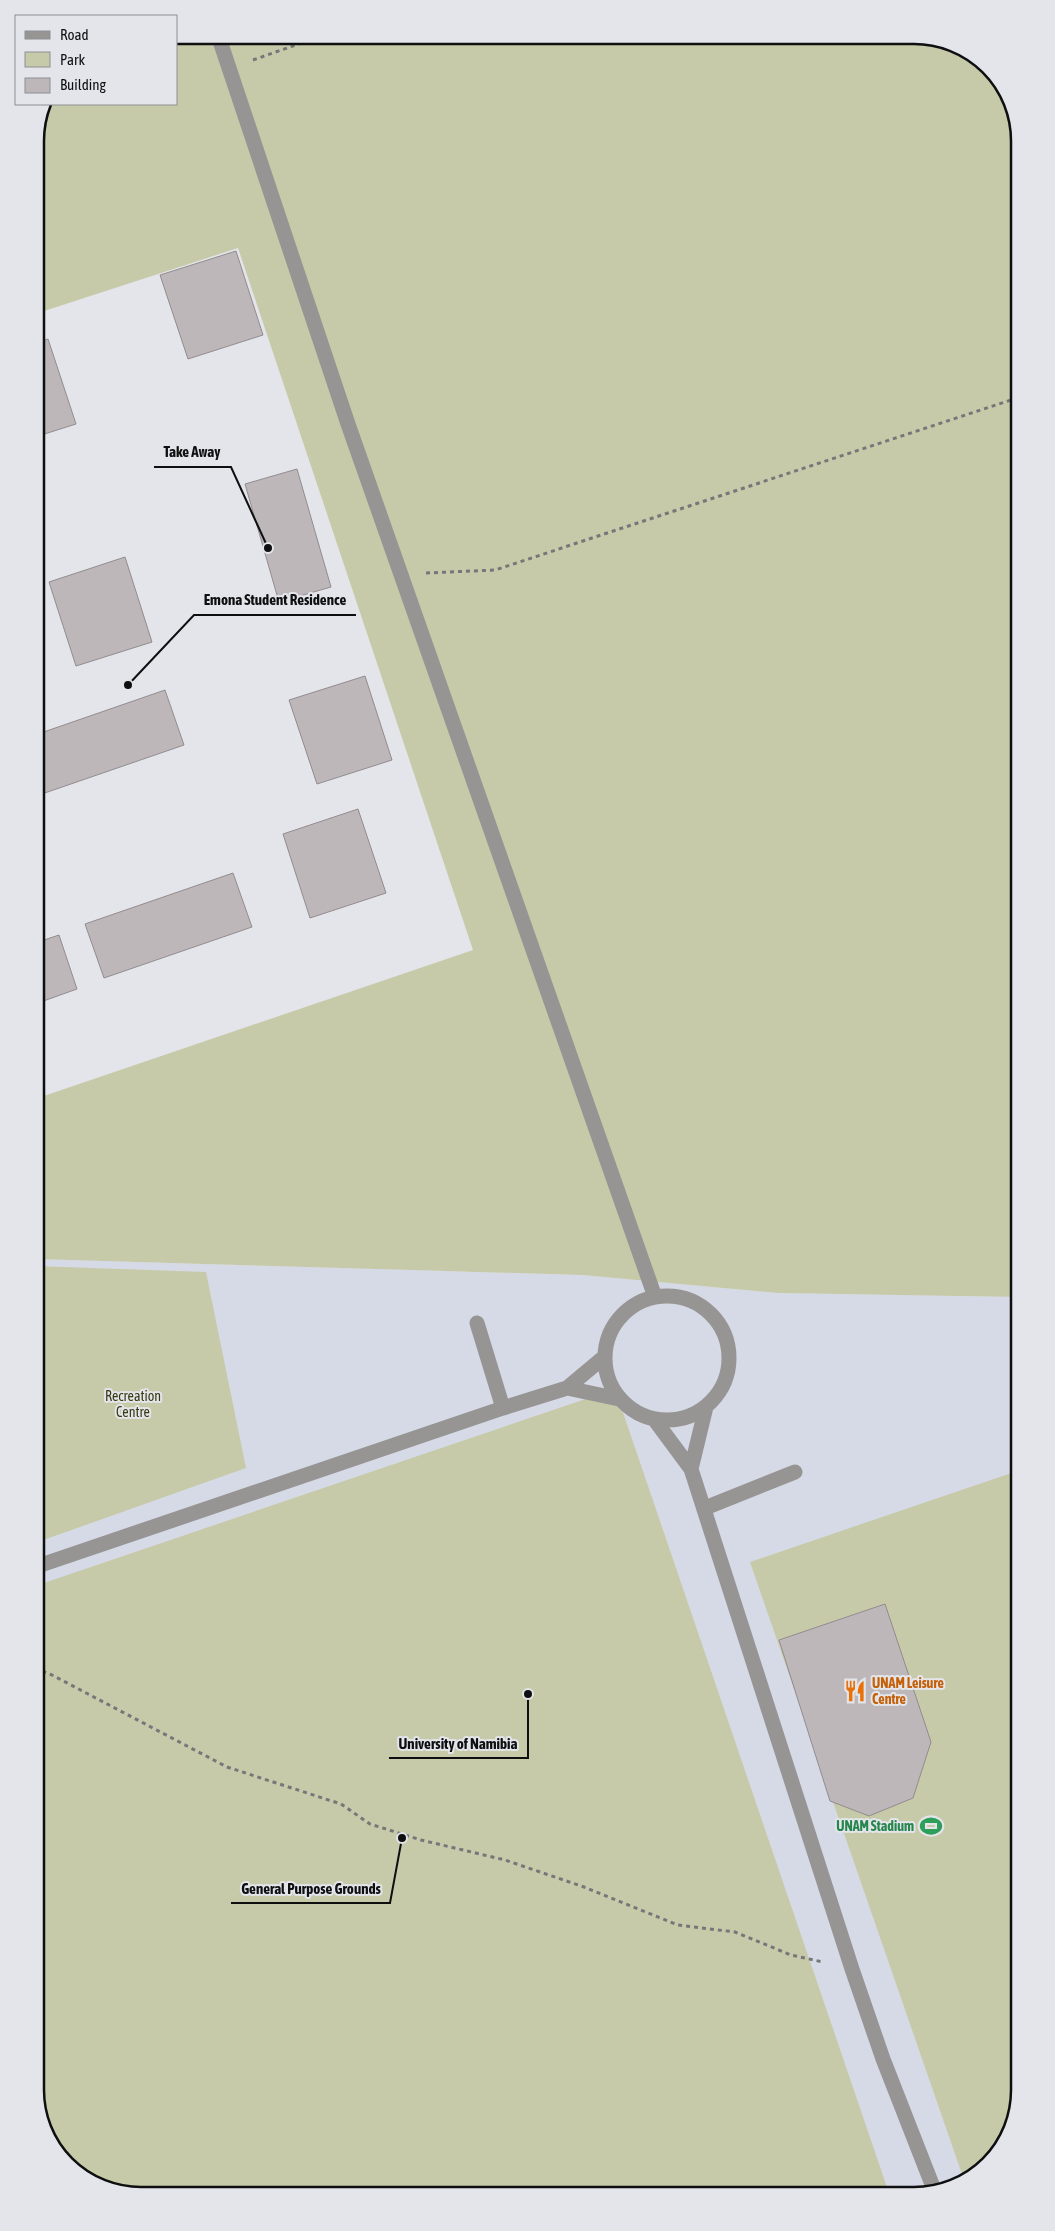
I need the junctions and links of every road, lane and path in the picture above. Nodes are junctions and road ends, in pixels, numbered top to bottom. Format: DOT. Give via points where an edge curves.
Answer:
graph roads {
  1 [pos="221,44"];
  2 [pos="299,44"];
  3 [pos="229,69"];
  4 [pos="1011,400"];
  5 [pos="401,574"];
  6 [pos="655,1296"];
  7 [pos="477,1322"];
  8 [pos="604,1357"];
  9 [pos="567,1388"];
  10 [pos="620,1399"];
  11 [pos="706,1406"];
  12 [pos="503,1408"];
  13 [pos="654,1419"];
  14 [pos="691,1469"];
  15 [pos="795,1472"];
  16 [pos="705,1508"];
  17 [pos="44,1563"];
  18 [pos="44,1672"];
  19 [pos="852,1969"];
  20 [pos="932,2185"];
  1 -- 3 [label="lane"];
  2 -- 3 [label="path"];
  3 -- 5 [label="lane"];
  4 -- 5 [label="path" via="495,570"];
  5 -- 6 [label="lane"];
  6 -- 8 [label="lane" via="629,1308 619,1318 606,1343"];
  6 -- 11 [label="lane" via="692,1300 719,1323 727,1340 727,1376"];
  7 -- 12 [label="lane"];
  8 -- 9 [label="lane"];
  8 -- 10 [label="lane" via="608,1380"];
  9 -- 10 [label="lane"];
  9 -- 12 [label="lane"];
  10 -- 13 [label="lane" via="635,1412"];
  11 -- 13 [label="lane" via="682,1418"];
  11 -- 14 [label="lane"];
  12 -- 17 [label="lane"];
  13 -- 14 [label="lane"];
  14 -- 16 [label="lane"];
  15 -- 16 [label="lane"];
  16 -- 19 [label="lane"];
  18 -- 19 [label="path" via="227,1767 341,1804 370,1824 505,1860 678,1924 735,1932 791,1955"];
  19 -- 20 [label="lane"];
}
